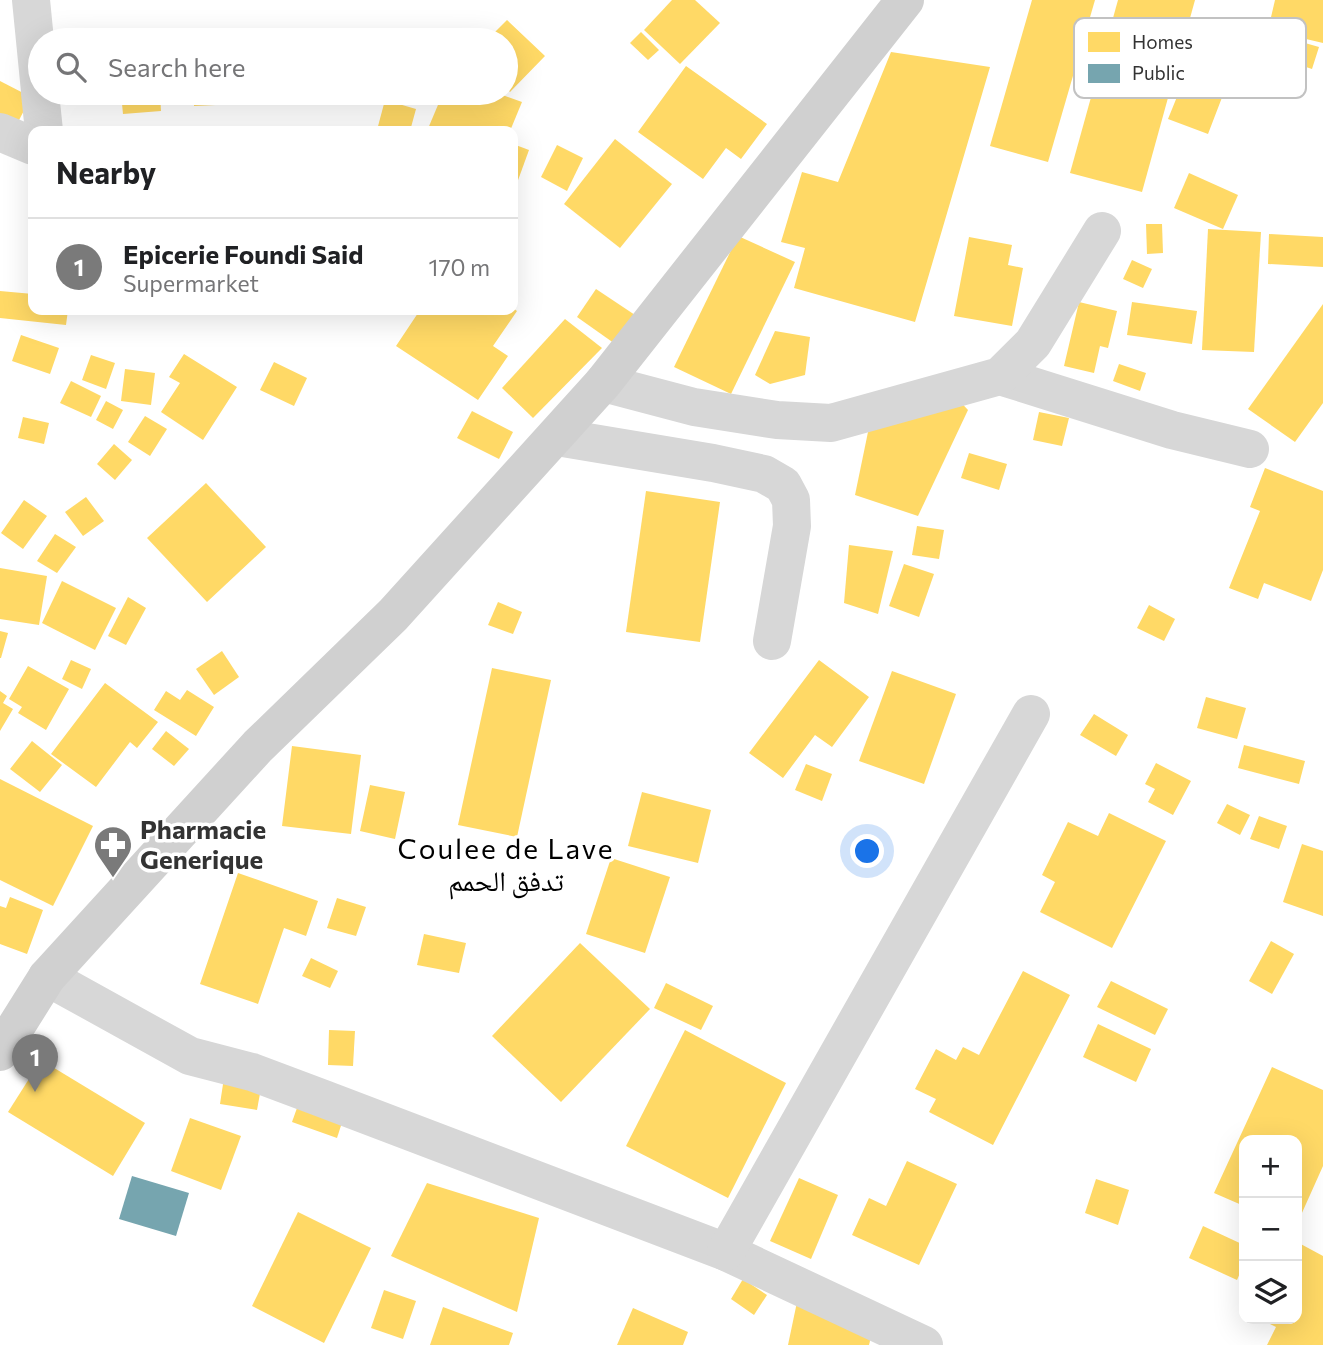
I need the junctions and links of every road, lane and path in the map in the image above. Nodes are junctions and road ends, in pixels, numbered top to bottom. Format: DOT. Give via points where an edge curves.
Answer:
graph roads {
  1 [pos="31,0"];
  2 [pos="905,0"];
  3 [pos="34,28"];
  4 [pos="41,105"];
  5 [pos="43,126"];
  6 [pos="0,132"];
  7 [pos="28,144"];
  8 [pos="1102,230"];
  9 [pos="1000,376"];
  10 [pos="603,383"];
  11 [pos="556,437"];
  12 [pos="1250,449"];
  13 [pos="772,641"];
  14 [pos="1031,714"];
  15 [pos="47,977"];
  16 [pos="0,1052"];
  17 [pos="726,1252"];
  18 [pos="924,1345"];
  1 -- 3 [label="street"];
  2 -- 10 [label="main road"];
  4 -- 5 [label="street"];
  6 -- 7 [label="street"];
  8 -- 9 [label="street" via="1033,343"];
  9 -- 10 [label="street" via="831,423 694,407"];
  9 -- 12 [label="street" via="1172,430"];
  10 -- 11 [label="main road"];
  11 -- 13 [label="street" via="713,463 764,474 783,485 791,500 792,526"];
  11 -- 15 [label="main road" via="393,615 258,746"];
  14 -- 17 [label="street"];
  15 -- 16 [label="main road"];
  15 -- 17 [label="street" via="190,1056 252,1072"];
  17 -- 18 [label="street"];
}
